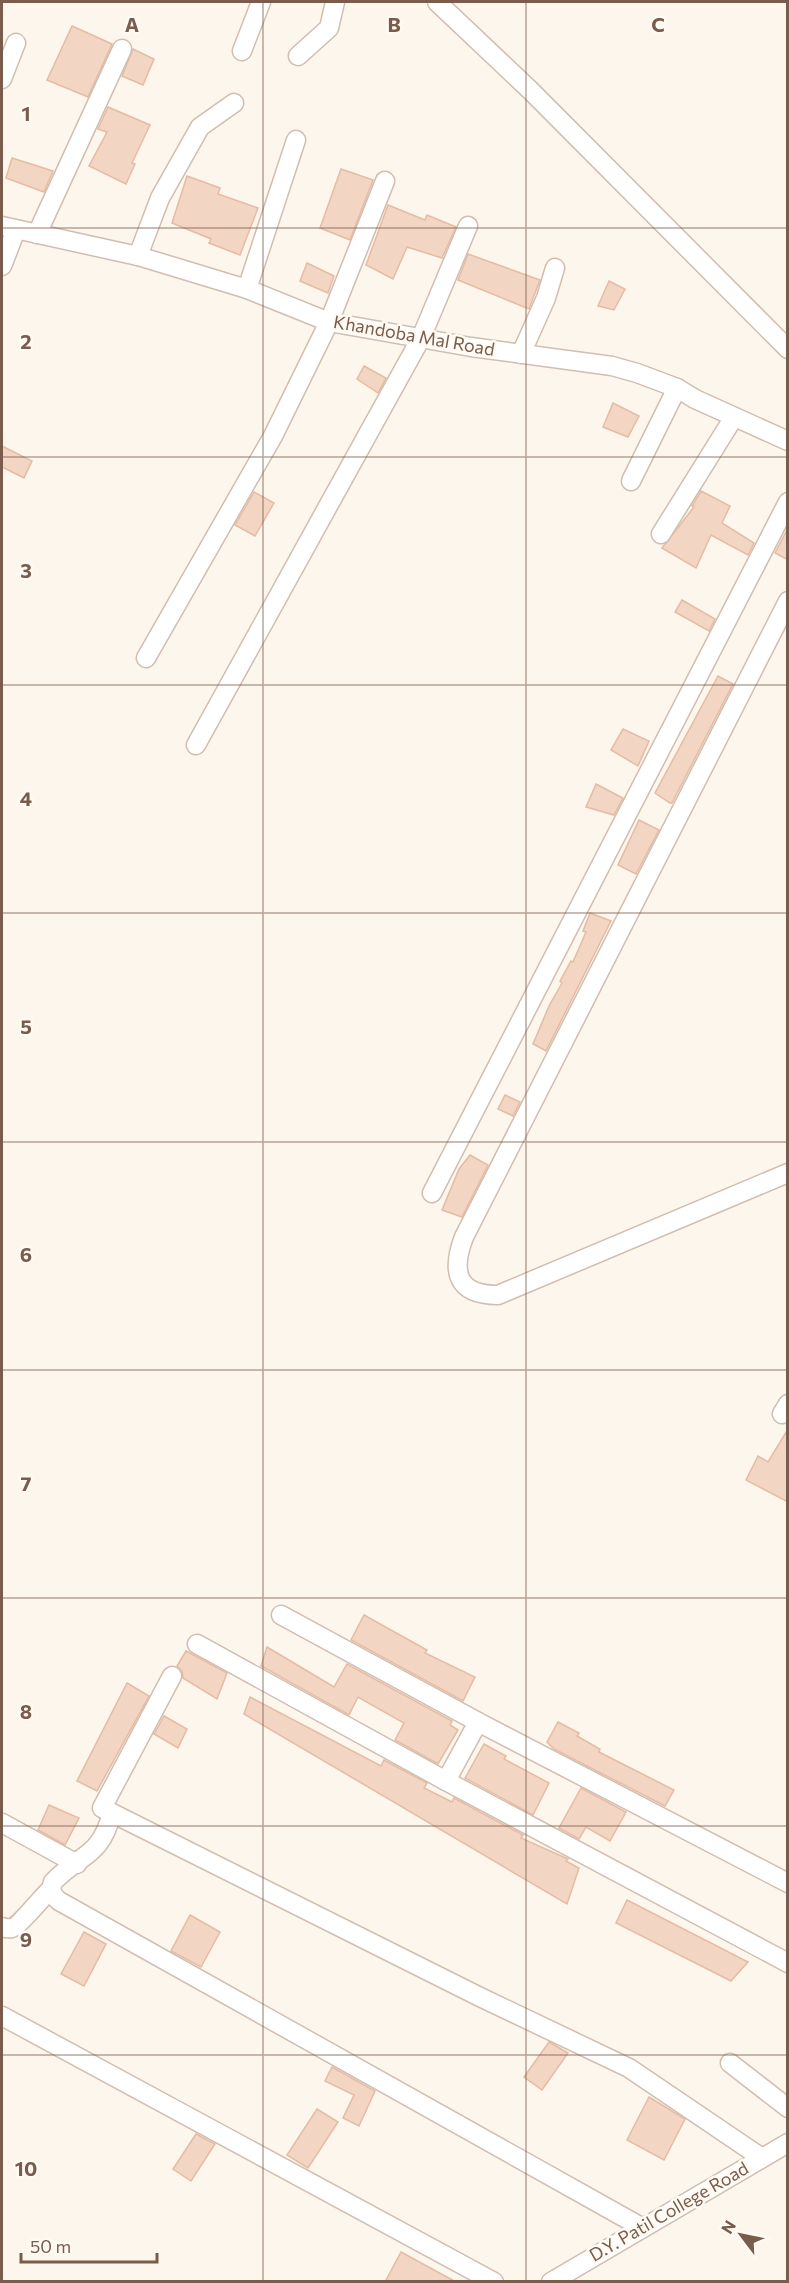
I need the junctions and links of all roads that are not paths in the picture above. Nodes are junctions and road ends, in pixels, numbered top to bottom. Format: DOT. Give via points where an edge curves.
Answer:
graph roads {
  1 [pos="261,2"];
  2 [pos="334,2"];
  3 [pos="436,2"];
  4 [pos="16,43"];
  5 [pos="122,49"];
  6 [pos="242,51"];
  7 [pos="298,56"];
  8 [pos="2,79"];
  9 [pos="234,102"];
  10 [pos="296,140"];
  11 [pos="385,182"];
  12 [pos="468,226"];
  13 [pos="9,228"];
  14 [pos="37,234"];
  15 [pos="138,256"];
  16 [pos="2,266"];
  17 [pos="555,268"];
  18 [pos="247,289"];
  19 [pos="329,322"];
  20 [pos="421,338"];
  21 [pos="788,349"];
  22 [pos="521,354"];
  23 [pos="677,387"];
  24 [pos="734,417"];
  25 [pos="788,441"];
  26 [pos="631,481"];
  27 [pos="788,502"];
  28 [pos="662,534"];
  29 [pos="788,601"];
  30 [pos="146,658"];
  31 [pos="196,745"];
  32 [pos="788,1173"];
  33 [pos="432,1193"];
  34 [pos="281,1615"];
  35 [pos="197,1644"];
  36 [pos="172,1676"];
  37 [pos="478,1722"];
  38 [pos="446,1781"];
  39 [pos="112,1813"];
  40 [pos="2,1823"];
  41 [pos="76,1864"];
  42 [pos="788,1883"];
  43 [pos="51,1889"];
  44 [pos="2,1927"];
  45 [pos="788,1963"];
  46 [pos="2,2016"];
  47 [pos="730,2062"];
  48 [pos="788,2108"];
  49 [pos="788,2143"];
  50 [pos="762,2158"];
  51 [pos="643,2228"];
  52 [pos="494,2282"];
  53 [pos="551,2282"];
  1 -- 6 [label="street"];
  2 -- 7 [label="street" via="329,28"];
  3 -- 21 [label="street" via="530,90"];
  4 -- 8 [label="street"];
  5 -- 14 [label="street"];
  9 -- 15 [label="street" via="200,127 160,198"];
  10 -- 18 [label="street"];
  11 -- 19 [label="street"];
  12 -- 20 [label="street"];
  13 -- 14 [label="street, Khandoba Mal Road"];
  13 -- 16 [label="street"];
  14 -- 15 [label="street, Khandoba Mal Road"];
  15 -- 18 [label="street, Khandoba Mal Road"];
  17 -- 22 [label="street"];
  18 -- 19 [label="street, Khandoba Mal Road"];
  19 -- 20 [label="street, Khandoba Mal Road"];
  19 -- 30 [label="street" via="273,436"];
  20 -- 22 [label="street, Khandoba Mal Road"];
  20 -- 31 [label="street"];
  22 -- 23 [label="street, Khandoba Mal Road" via="612,366"];
  23 -- 24 [label="street, Khandoba Mal Road"];
  23 -- 26 [label="street"];
  24 -- 25 [label="street, Khandoba Mal Road"];
  24 -- 28 [label="street"];
  27 -- 33 [label="street"];
  29 -- 32 [label="street" via="464,1237 456,1273 468,1288 483,1295 498,1295"];
  34 -- 37 [label="street"];
  35 -- 38 [label="street"];
  36 -- 39 [label="street" via="102,1808"];
  37 -- 38 [label="street"];
  37 -- 42 [label="street"];
  38 -- 45 [label="street"];
  39 -- 41 [label="street" via="100,1844"];
  39 -- 50 [label="street" via="629,2068"];
  40 -- 41 [label="street"];
  41 -- 43 [label="street" via="60,1875"];
  43 -- 44 [label="street" via="21,1922 12,1928"];
  43 -- 51 [label="street" via="59,1901"];
  46 -- 52 [label="street"];
  47 -- 48 [label="street"];
  49 -- 50 [label="street, D.Y. Patil College Road"];
  50 -- 51 [label="street, D.Y. Patil College Road"];
  51 -- 53 [label="street, D.Y. Patil College Road"];
}
